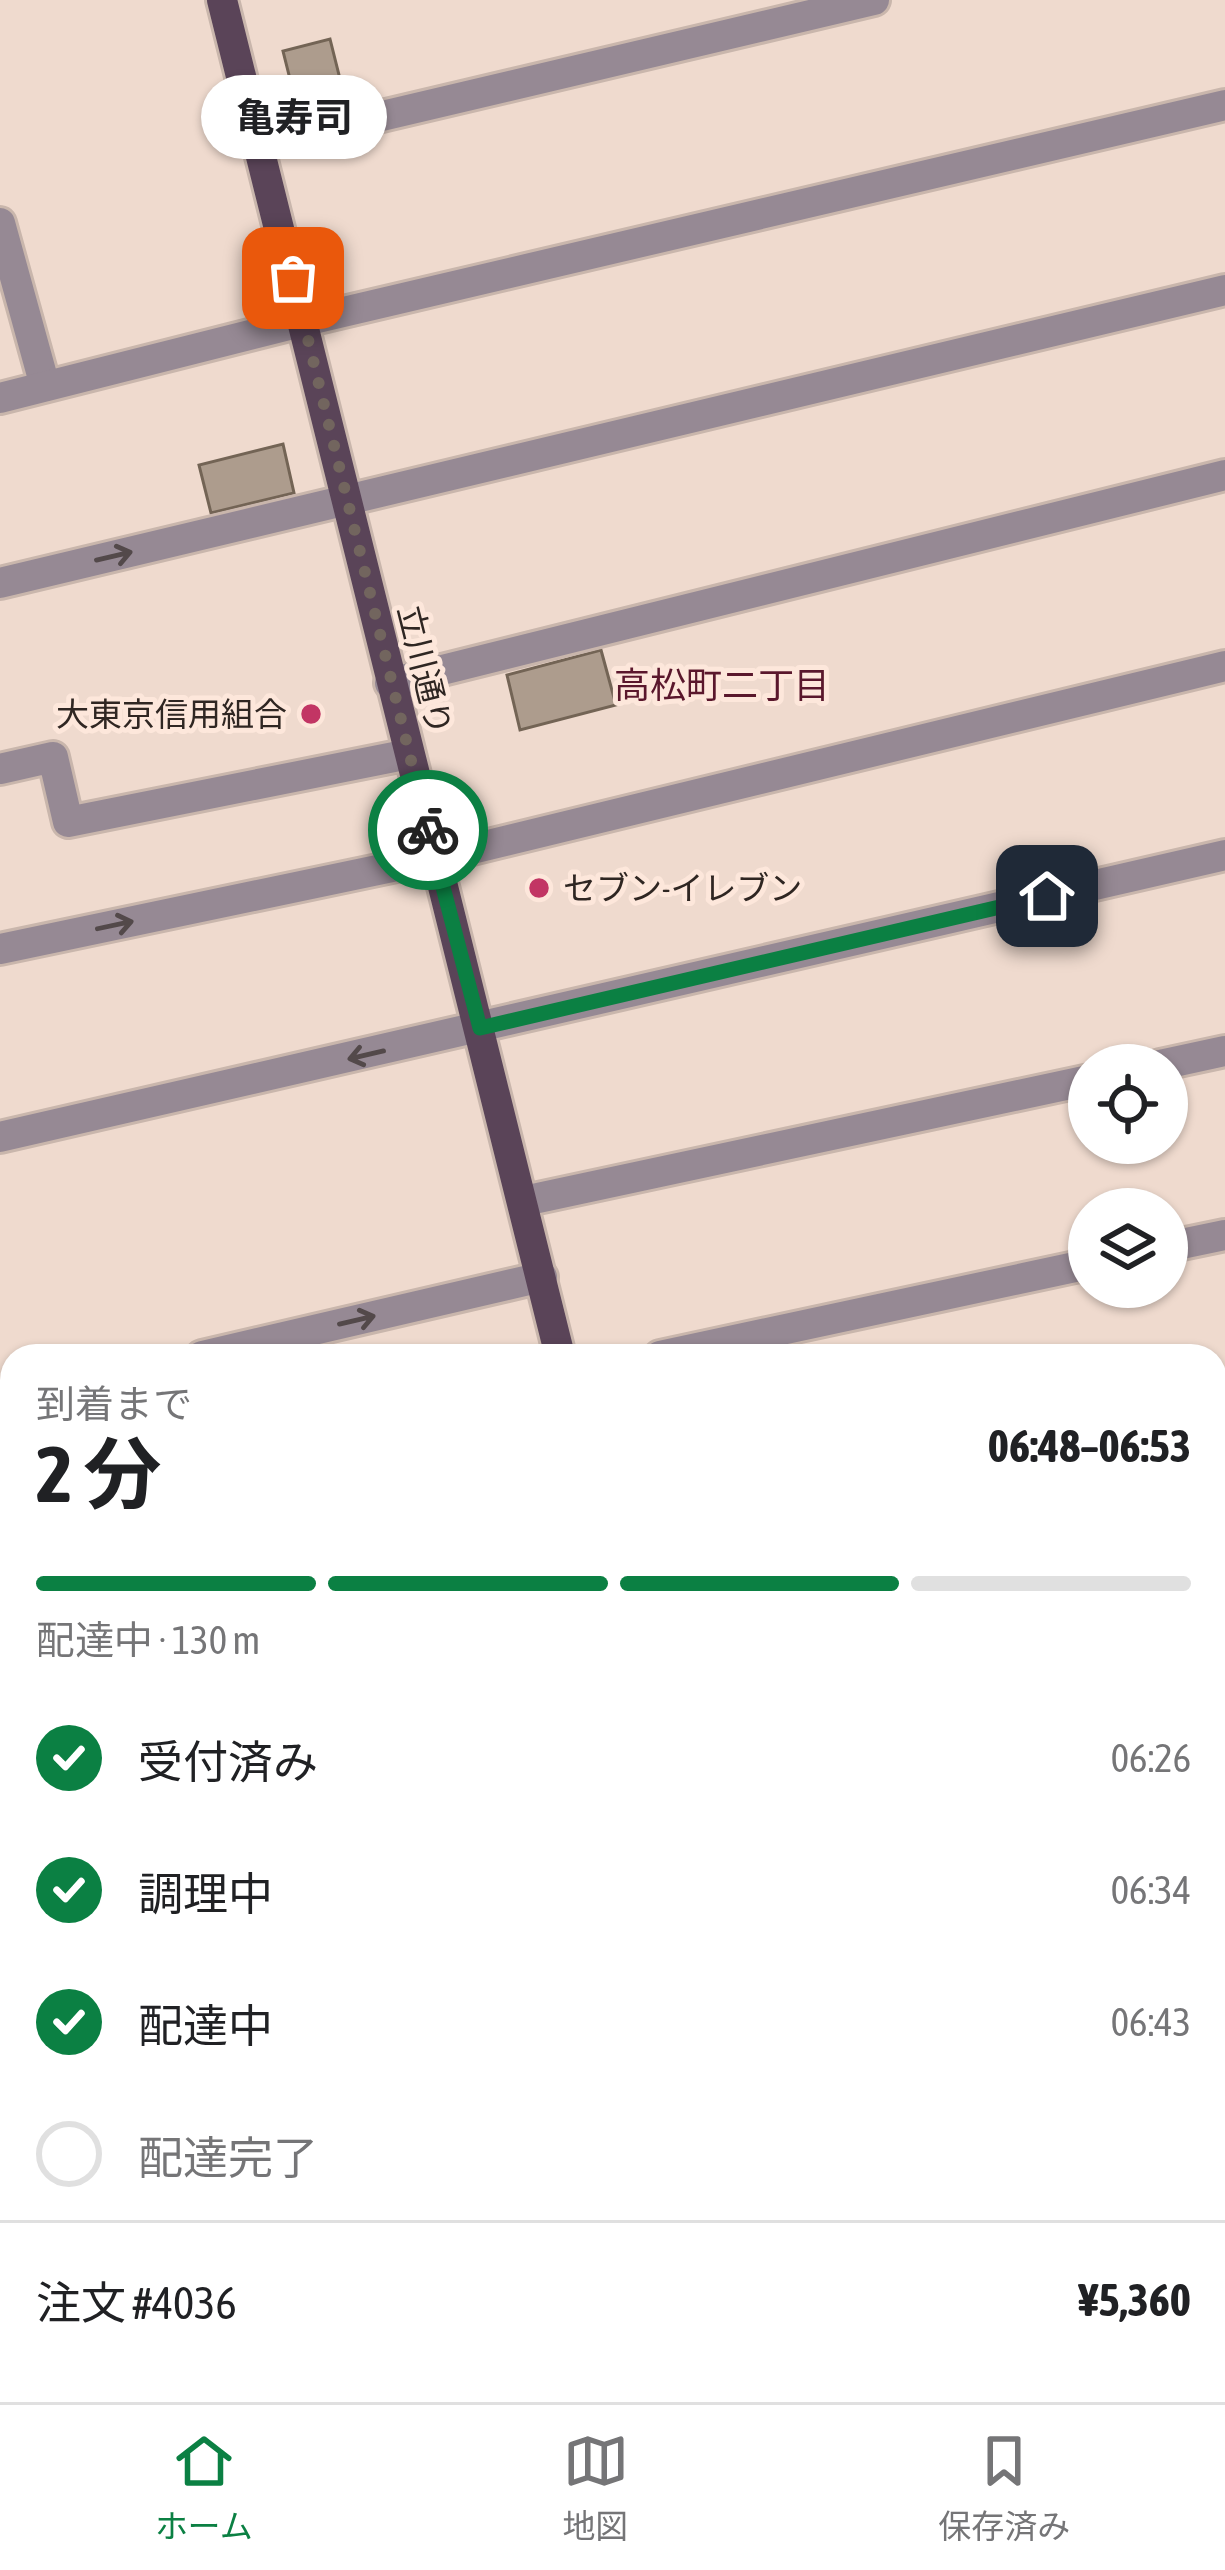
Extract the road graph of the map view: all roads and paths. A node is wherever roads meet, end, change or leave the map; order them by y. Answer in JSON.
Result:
{"nodes":[{"id":1,"x":222,"y":0,"type":"edge"},
{"id":2,"x":874,"y":0,"type":"edge"},
{"id":3,"x":1225,"y":105,"type":"edge"},
{"id":4,"x":259,"y":146,"type":"junction"},
{"id":5,"x":0,"y":223,"type":"edge"},
{"id":6,"x":1225,"y":290,"type":"edge"},
{"id":7,"x":305,"y":321,"type":"junction"},
{"id":8,"x":45,"y":386,"type":"junction"},
{"id":9,"x":0,"y":398,"type":"edge"},
{"id":10,"x":1225,"y":475,"type":"edge"},
{"id":11,"x":347,"y":501,"type":"junction"},
{"id":12,"x":0,"y":583,"type":"edge"},
{"id":13,"x":1225,"y":666,"type":"edge"},
{"id":14,"x":390,"y":683,"type":"junction"},
{"id":15,"x":409,"y":754,"type":"junction"},
{"id":16,"x":0,"y":769,"type":"edge"},
{"id":17,"x":1225,"y":854,"type":"edge"},
{"id":18,"x":435,"y":858,"type":"junction"},
{"id":19,"x":0,"y":950,"type":"edge"},
{"id":20,"x":480,"y":1028,"type":"junction"},
{"id":21,"x":1225,"y":1051,"type":"edge"},
{"id":22,"x":1188,"y":1059,"type":"edge"},
{"id":23,"x":1068,"y":1085,"type":"edge"},
{"id":24,"x":0,"y":1137,"type":"edge"},
{"id":25,"x":524,"y":1202,"type":"junction"},
{"id":26,"x":1225,"y":1235,"type":"edge"},
{"id":27,"x":1188,"y":1243,"type":"edge"},
{"id":28,"x":1068,"y":1269,"type":"edge"},
{"id":29,"x":542,"y":1276,"type":"junction"},
{"id":30,"x":253,"y":1344,"type":"edge"},
{"id":31,"x":557,"y":1344,"type":"edge"},
{"id":32,"x":716,"y":1344,"type":"edge"}],
"edges":[{"from":1,"to":4,"type":"main road","name":"立川通り"},
{"from":2,"to":4,"type":"street"},
{"from":3,"to":7,"type":"street"},
{"from":4,"to":7,"type":"main road","name":"立川通り"},
{"from":5,"to":8,"type":"street"},
{"from":6,"to":11,"type":"street"},
{"from":7,"to":8,"type":"street"},
{"from":7,"to":11,"type":"main road","name":"立川通り"},
{"from":8,"to":9,"type":"street"},
{"from":10,"to":14,"type":"street"},
{"from":12,"to":11,"type":"street","one_way":true},
{"from":11,"to":14,"type":"main road","name":"立川通り"},
{"from":13,"to":18,"type":"street"},
{"from":14,"to":15,"type":"main road","name":"立川通り"},
{"from":15,"to":16,"type":"street"},
{"from":15,"to":18,"type":"main road","name":"立川通り"},
{"from":17,"to":20,"type":"street"},
{"from":19,"to":18,"type":"street","one_way":true},
{"from":18,"to":20,"type":"main road","name":"立川通り"},
{"from":20,"to":24,"type":"street","one_way":true},
{"from":20,"to":25,"type":"main road","name":"立川通り"},
{"from":21,"to":22,"type":"street"},
{"from":23,"to":25,"type":"street"},
{"from":25,"to":29,"type":"main road","name":"立川通り"},
{"from":26,"to":27,"type":"street"},
{"from":28,"to":32,"type":"street"},
{"from":30,"to":29,"type":"street","one_way":true},
{"from":29,"to":31,"type":"main road","name":"立川通り"}]}
